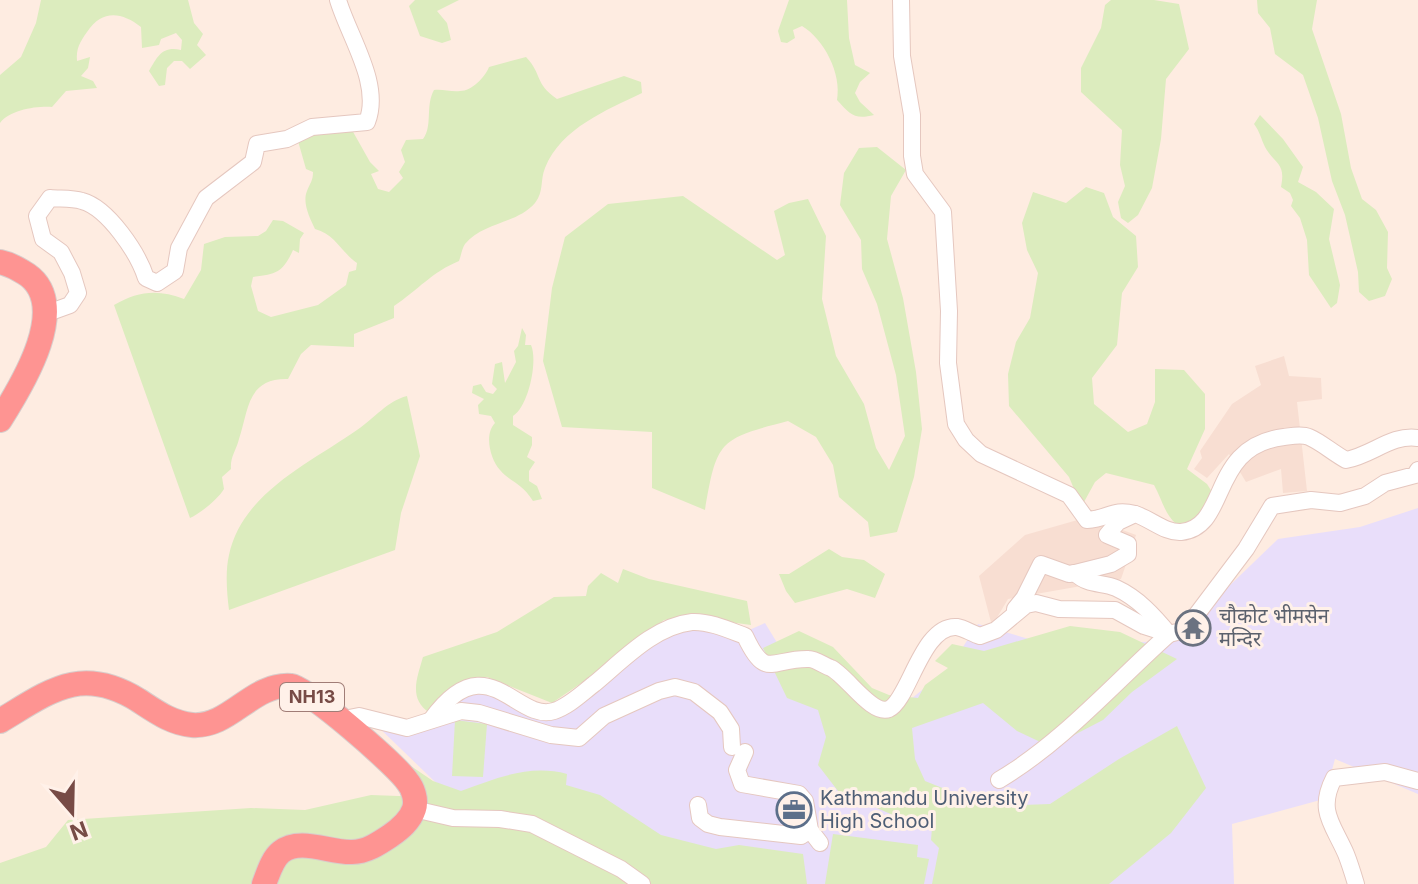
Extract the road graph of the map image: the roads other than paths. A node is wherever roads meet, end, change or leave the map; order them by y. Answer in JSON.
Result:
{"nodes":[{"id":1,"x":338,"y":0,"type":"edge"},
{"id":2,"x":901,"y":0,"type":"edge"},
{"id":3,"x":0,"y":262,"type":"edge"},
{"id":4,"x":45,"y":314,"type":"junction"},
{"id":5,"x":0,"y":420,"type":"edge"},
{"id":6,"x":1418,"y":438,"type":"edge"},
{"id":7,"x":1418,"y":470,"type":"edge"},
{"id":8,"x":1135,"y":514,"type":"junction"},
{"id":9,"x":1075,"y":573,"type":"junction"},
{"id":10,"x":1003,"y":624,"type":"junction"},
{"id":11,"x":1169,"y":634,"type":"junction"},
{"id":12,"x":339,"y":720,"type":"junction"},
{"id":13,"x":431,"y":720,"type":"junction"},
{"id":14,"x":0,"y":721,"type":"edge"},
{"id":15,"x":999,"y":780,"type":"dead end"},
{"id":16,"x":1418,"y":781,"type":"edge"},
{"id":17,"x":698,"y":805,"type":"dead end"},
{"id":18,"x":414,"y":809,"type":"junction"},
{"id":19,"x":264,"y":884,"type":"edge"},
{"id":20,"x":642,"y":884,"type":"edge"},
{"id":21,"x":1356,"y":884,"type":"edge"}],
"edges":[{"from":1,"to":4,"type":"street"},
{"from":2,"to":8,"type":"street"},
{"from":3,"to":4,"type":"highway"},
{"from":4,"to":5,"type":"highway"},
{"from":6,"to":8,"type":"street"},
{"from":7,"to":11,"type":"street"},
{"from":8,"to":9,"type":"street"},
{"from":9,"to":10,"type":"street"},
{"from":9,"to":11,"type":"street"},
{"from":10,"to":11,"type":"street"},
{"from":10,"to":13,"type":"street"},
{"from":11,"to":15,"type":"street"},
{"from":12,"to":13,"type":"street"},
{"from":12,"to":14,"type":"highway","number":"NH13"},
{"from":12,"to":18,"type":"highway","number":"NH13"},
{"from":13,"to":17,"type":"street"},
{"from":16,"to":21,"type":"street"},
{"from":18,"to":19,"type":"highway"},
{"from":18,"to":20,"type":"street"}]}
